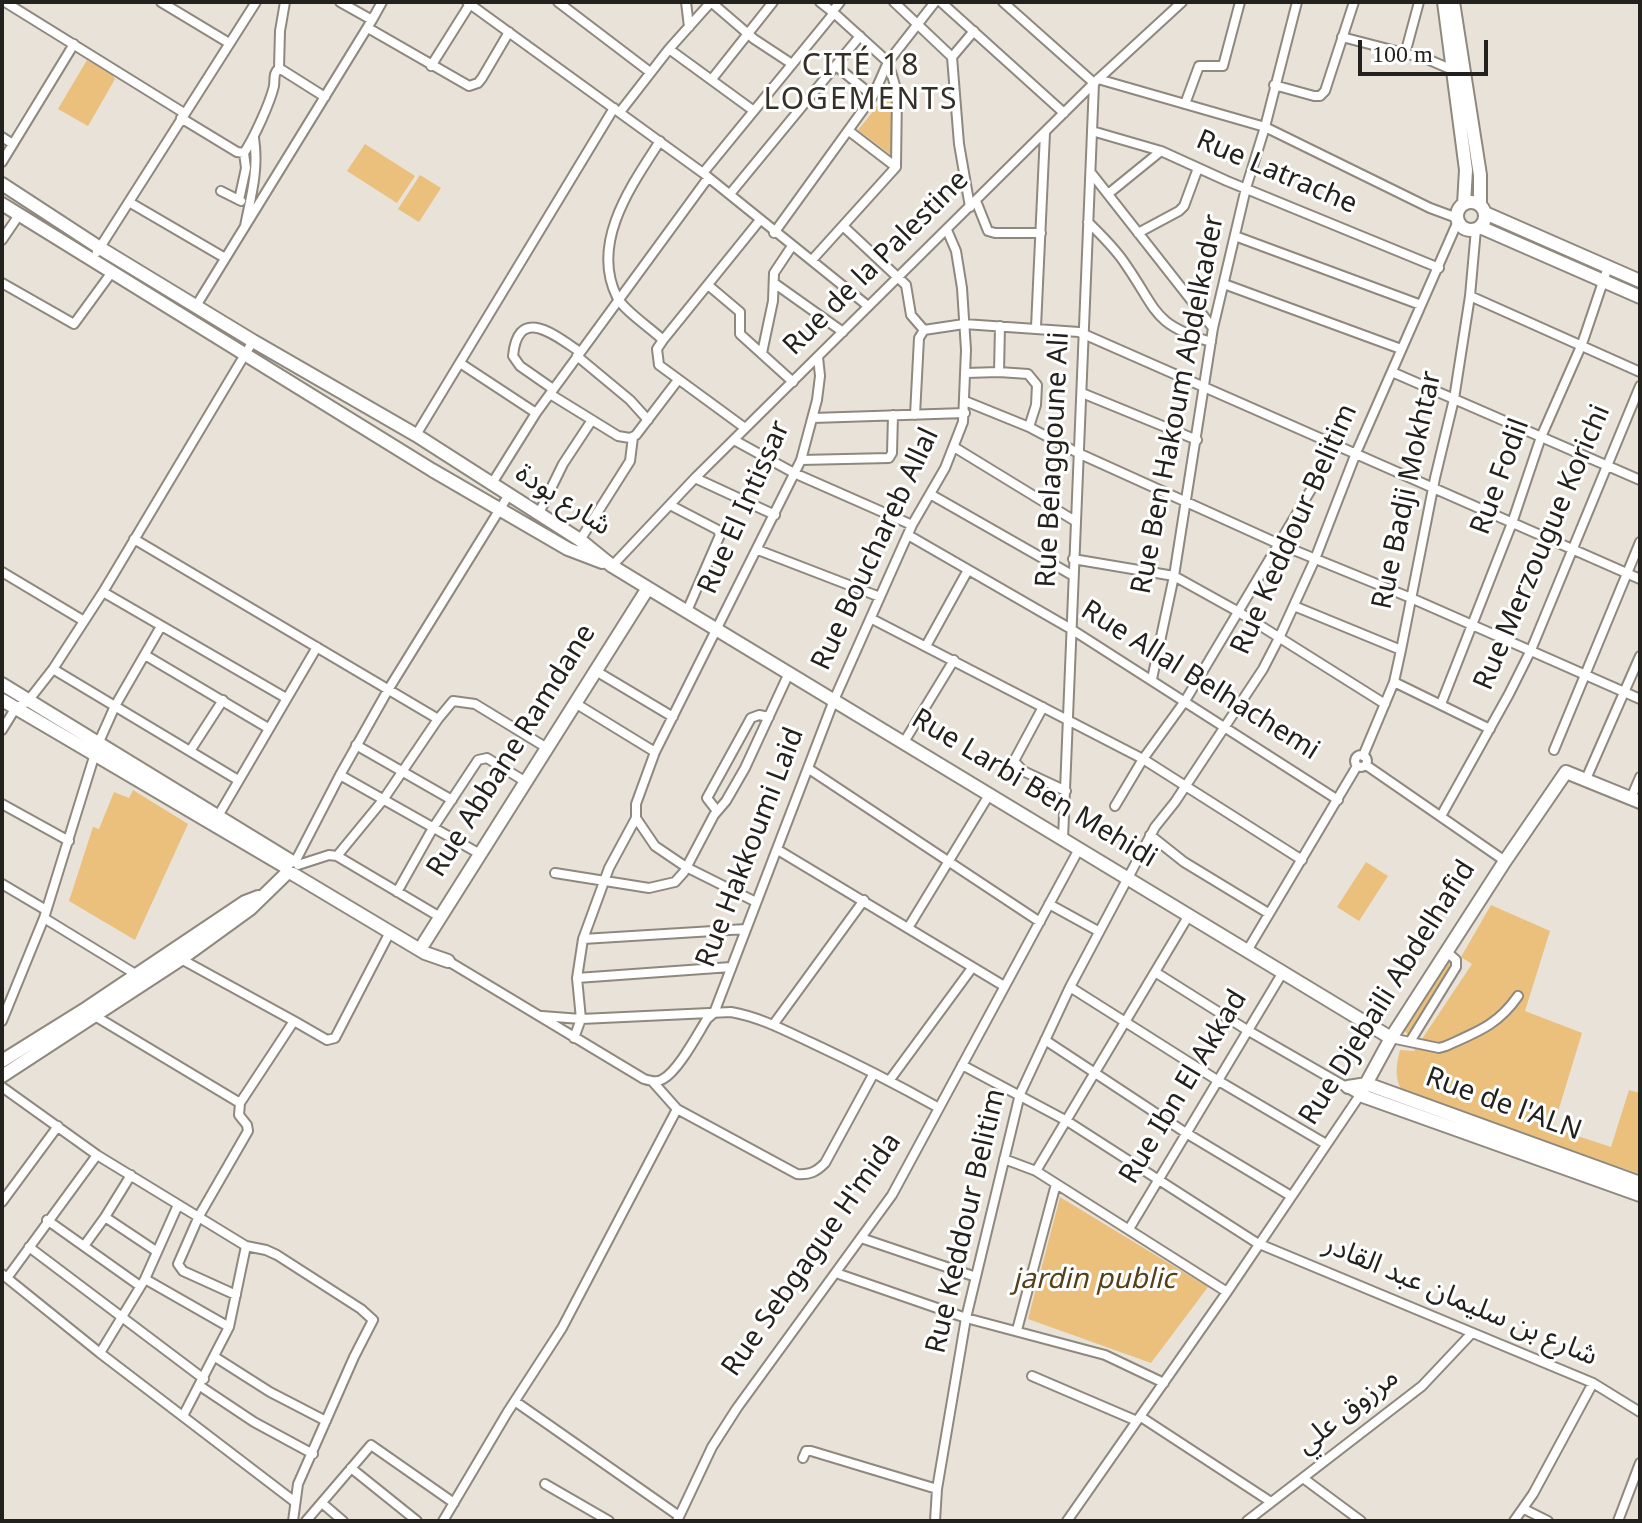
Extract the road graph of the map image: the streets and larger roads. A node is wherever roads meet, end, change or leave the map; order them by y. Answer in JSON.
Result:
{"nodes":[{"id":1,"x":5,"y":2,"type":"edge"},
{"id":2,"x":161,"y":2,"type":"edge"},
{"id":3,"x":256,"y":2,"type":"edge"},
{"id":4,"x":285,"y":2,"type":"edge"},
{"id":5,"x":340,"y":2,"type":"edge"},
{"id":6,"x":382,"y":2,"type":"edge"},
{"id":7,"x":558,"y":2,"type":"edge"},
{"id":8,"x":686,"y":2,"type":"edge"},
{"id":9,"x":711,"y":2,"type":"edge"},
{"id":10,"x":773,"y":2,"type":"edge"},
{"id":11,"x":820,"y":2,"type":"edge"},
{"id":12,"x":840,"y":2,"type":"edge"},
{"id":13,"x":894,"y":2,"type":"edge"},
{"id":14,"x":938,"y":2,"type":"edge"},
{"id":15,"x":1003,"y":2,"type":"edge"},
{"id":16,"x":1182,"y":2,"type":"edge"},
{"id":17,"x":1240,"y":2,"type":"edge"},
{"id":18,"x":1297,"y":2,"type":"edge"},
{"id":19,"x":1354,"y":2,"type":"edge"},
{"id":20,"x":1419,"y":2,"type":"edge"},
{"id":21,"x":1444,"y":2,"type":"edge"},
{"id":22,"x":1453,"y":2,"type":"edge"},
{"id":23,"x":468,"y":3,"type":"edge"},
{"id":24,"x":833,"y":12,"type":"junction"},
{"id":25,"x":919,"y":23,"type":"junction"},
{"id":26,"x":370,"y":24,"type":"junction"},
{"id":27,"x":689,"y":27,"type":"junction"},
{"id":28,"x":974,"y":31,"type":"junction"},
{"id":29,"x":509,"y":32,"type":"junction"},
{"id":30,"x":747,"y":33,"type":"junction"},
{"id":31,"x":860,"y":36,"type":"junction"},
{"id":32,"x":1342,"y":37,"type":"junction"},
{"id":33,"x":229,"y":43,"type":"junction"},
{"id":34,"x":74,"y":44,"type":"junction"},
{"id":35,"x":669,"y":49,"type":"junction"},
{"id":36,"x":1405,"y":54,"type":"junction"},
{"id":37,"x":952,"y":57,"type":"junction"},
{"id":38,"x":888,"y":62,"type":"junction"},
{"id":39,"x":792,"y":64,"type":"junction"},
{"id":40,"x":431,"y":66,"type":"junction"},
{"id":41,"x":836,"y":66,"type":"junction"},
{"id":42,"x":279,"y":68,"type":"junction"},
{"id":43,"x":650,"y":72,"type":"junction"},
{"id":44,"x":1460,"y":74,"type":"junction"},
{"id":45,"x":712,"y":79,"type":"junction"},
{"id":46,"x":1096,"y":81,"type":"junction"},
{"id":47,"x":1274,"y":85,"type":"junction"},
{"id":48,"x":873,"y":96,"type":"junction"},
{"id":49,"x":325,"y":97,"type":"junction"},
{"id":50,"x":1185,"y":104,"type":"junction"},
{"id":51,"x":617,"y":110,"type":"junction"},
{"id":52,"x":754,"y":111,"type":"junction"},
{"id":53,"x":1064,"y":113,"type":"junction"},
{"id":54,"x":183,"y":116,"type":"junction"},
{"id":55,"x":1265,"y":127,"type":"junction"},
{"id":56,"x":849,"y":131,"type":"junction"},
{"id":57,"x":1092,"y":131,"type":"junction"},
{"id":58,"x":1045,"y":132,"type":"junction"},
{"id":59,"x":2,"y":137,"type":"edge"},
{"id":60,"x":254,"y":138,"type":"junction"},
{"id":61,"x":660,"y":141,"type":"junction"},
{"id":62,"x":13,"y":144,"type":"junction"},
{"id":63,"x":1161,"y":151,"type":"junction"},
{"id":64,"x":244,"y":153,"type":"junction"},
{"id":65,"x":2,"y":162,"type":"edge"},
{"id":66,"x":896,"y":167,"type":"junction"},
{"id":67,"x":1198,"y":168,"type":"junction"},
{"id":68,"x":1091,"y":174,"type":"junction"},
{"id":69,"x":705,"y":176,"type":"junction"},
{"id":70,"x":2,"y":184,"type":"edge"},
{"id":71,"x":1246,"y":188,"type":"junction"},
{"id":72,"x":221,"y":191,"type":"dead end"},
{"id":73,"x":730,"y":194,"type":"junction"},
{"id":74,"x":1108,"y":194,"type":"junction"},
{"id":75,"x":239,"y":200,"type":"junction"},
{"id":76,"x":129,"y":202,"type":"junction"},
{"id":77,"x":2,"y":204,"type":"edge"},
{"id":78,"x":973,"y":204,"type":"junction"},
{"id":79,"x":1464,"y":204,"type":"junction"},
{"id":80,"x":249,"y":205,"type":"junction"},
{"id":81,"x":1482,"y":209,"type":"junction"},
{"id":82,"x":19,"y":215,"type":"junction"},
{"id":83,"x":760,"y":220,"type":"junction"},
{"id":84,"x":1458,"y":220,"type":"junction"},
{"id":85,"x":1088,"y":222,"type":"junction"},
{"id":86,"x":843,"y":226,"type":"junction"},
{"id":87,"x":1478,"y":228,"type":"junction"},
{"id":88,"x":947,"y":230,"type":"junction"},
{"id":89,"x":244,"y":231,"type":"junction"},
{"id":90,"x":774,"y":233,"type":"junction"},
{"id":91,"x":1041,"y":233,"type":"junction"},
{"id":92,"x":1138,"y":233,"type":"junction"},
{"id":93,"x":1235,"y":236,"type":"junction"},
{"id":94,"x":2,"y":240,"type":"edge"},
{"id":95,"x":792,"y":246,"type":"junction"},
{"id":96,"x":100,"y":248,"type":"junction"},
{"id":97,"x":225,"y":258,"type":"junction"},
{"id":98,"x":93,"y":260,"type":"junction"},
{"id":99,"x":812,"y":260,"type":"junction"},
{"id":100,"x":1608,"y":267,"type":"junction"},
{"id":101,"x":1439,"y":268,"type":"junction"},
{"id":102,"x":112,"y":272,"type":"junction"},
{"id":103,"x":899,"y":277,"type":"junction"},
{"id":104,"x":1604,"y":281,"type":"junction"},
{"id":105,"x":1640,"y":281,"type":"edge"},
{"id":106,"x":2,"y":283,"type":"edge"},
{"id":107,"x":774,"y":283,"type":"junction"},
{"id":108,"x":1224,"y":284,"type":"junction"},
{"id":109,"x":708,"y":285,"type":"junction"},
{"id":110,"x":1470,"y":296,"type":"junction"},
{"id":111,"x":1640,"y":297,"type":"edge"},
{"id":112,"x":618,"y":300,"type":"junction"},
{"id":113,"x":1421,"y":305,"type":"junction"},
{"id":114,"x":196,"y":306,"type":"junction"},
{"id":115,"x":868,"y":306,"type":"junction"},
{"id":116,"x":964,"y":324,"type":"junction"},
{"id":117,"x":1000,"y":326,"type":"junction"},
{"id":118,"x":1036,"y":327,"type":"junction"},
{"id":119,"x":1213,"y":328,"type":"junction"},
{"id":120,"x":924,"y":330,"type":"junction"},
{"id":121,"x":843,"y":332,"type":"junction"},
{"id":122,"x":1085,"y":335,"type":"junction"},
{"id":123,"x":663,"y":340,"type":"junction"},
{"id":124,"x":253,"y":341,"type":"junction"},
{"id":125,"x":1211,"y":342,"type":"junction"},
{"id":126,"x":1582,"y":344,"type":"junction"},
{"id":127,"x":1401,"y":349,"type":"junction"},
{"id":128,"x":762,"y":353,"type":"junction"},
{"id":129,"x":245,"y":354,"type":"junction"},
{"id":130,"x":578,"y":354,"type":"junction"},
{"id":131,"x":818,"y":357,"type":"junction"},
{"id":132,"x":460,"y":363,"type":"junction"},
{"id":133,"x":999,"y":372,"type":"junction"},
{"id":134,"x":1392,"y":372,"type":"junction"},
{"id":135,"x":1640,"y":372,"type":"edge"},
{"id":136,"x":966,"y":373,"type":"junction"},
{"id":137,"x":678,"y":380,"type":"junction"},
{"id":138,"x":793,"y":382,"type":"junction"},
{"id":139,"x":1640,"y":386,"type":"edge"},
{"id":140,"x":1204,"y":389,"type":"junction"},
{"id":141,"x":551,"y":392,"type":"junction"},
{"id":142,"x":1082,"y":393,"type":"junction"},
{"id":143,"x":1454,"y":399,"type":"junction"},
{"id":144,"x":965,"y":401,"type":"junction"},
{"id":145,"x":536,"y":413,"type":"junction"},
{"id":146,"x":965,"y":413,"type":"junction"},
{"id":147,"x":893,"y":415,"type":"junction"},
{"id":148,"x":915,"y":415,"type":"junction"},
{"id":149,"x":813,"y":418,"type":"junction"},
{"id":150,"x":592,"y":420,"type":"junction"},
{"id":151,"x":648,"y":420,"type":"junction"},
{"id":152,"x":1029,"y":427,"type":"junction"},
{"id":153,"x":745,"y":428,"type":"junction"},
{"id":154,"x":416,"y":435,"type":"junction"},
{"id":155,"x":633,"y":437,"type":"junction"},
{"id":156,"x":1541,"y":437,"type":"junction"},
{"id":157,"x":734,"y":440,"type":"junction"},
{"id":158,"x":1197,"y":440,"type":"junction"},
{"id":159,"x":1337,"y":446,"type":"junction"},
{"id":160,"x":954,"y":447,"type":"junction"},
{"id":161,"x":1078,"y":453,"type":"junction"},
{"id":162,"x":1356,"y":453,"type":"junction"},
{"id":163,"x":801,"y":460,"type":"junction"},
{"id":164,"x":1606,"y":465,"type":"junction"},
{"id":165,"x":794,"y":473,"type":"junction"},
{"id":166,"x":695,"y":478,"type":"junction"},
{"id":167,"x":1640,"y":480,"type":"edge"},
{"id":168,"x":491,"y":485,"type":"junction"},
{"id":169,"x":1434,"y":488,"type":"junction"},
{"id":170,"x":930,"y":494,"type":"junction"},
{"id":171,"x":508,"y":496,"type":"junction"},
{"id":172,"x":1184,"y":501,"type":"junction"},
{"id":173,"x":670,"y":505,"type":"junction"},
{"id":174,"x":500,"y":510,"type":"junction"},
{"id":175,"x":537,"y":515,"type":"junction"},
{"id":176,"x":775,"y":515,"type":"junction"},
{"id":177,"x":1075,"y":521,"type":"junction"},
{"id":178,"x":1512,"y":523,"type":"junction"},
{"id":179,"x":912,"y":525,"type":"junction"},
{"id":180,"x":908,"y":535,"type":"junction"},
{"id":181,"x":134,"y":539,"type":"junction"},
{"id":182,"x":580,"y":540,"type":"junction"},
{"id":183,"x":1640,"y":542,"type":"edge"},
{"id":184,"x":1279,"y":544,"type":"junction"},
{"id":185,"x":1572,"y":549,"type":"junction"},
{"id":186,"x":758,"y":550,"type":"junction"},
{"id":187,"x":1073,"y":559,"type":"junction"},
{"id":188,"x":1315,"y":559,"type":"junction"},
{"id":189,"x":612,"y":566,"type":"junction"},
{"id":190,"x":968,"y":570,"type":"junction"},
{"id":191,"x":2,"y":572,"type":"edge"},
{"id":192,"x":1627,"y":573,"type":"junction"},
{"id":193,"x":1072,"y":575,"type":"junction"},
{"id":194,"x":1174,"y":576,"type":"junction"},
{"id":195,"x":1640,"y":579,"type":"edge"},
{"id":196,"x":648,"y":588,"type":"junction"},
{"id":197,"x":103,"y":592,"type":"junction"},
{"id":198,"x":880,"y":597,"type":"junction"},
{"id":199,"x":1411,"y":598,"type":"junction"},
{"id":200,"x":1294,"y":606,"type":"junction"},
{"id":201,"x":687,"y":611,"type":"junction"},
{"id":202,"x":1237,"y":611,"type":"junction"},
{"id":203,"x":872,"y":619,"type":"junction"},
{"id":204,"x":84,"y":621,"type":"junction"},
{"id":205,"x":1471,"y":625,"type":"junction"},
{"id":206,"x":160,"y":628,"type":"junction"},
{"id":207,"x":717,"y":629,"type":"junction"},
{"id":208,"x":1071,"y":629,"type":"junction"},
{"id":209,"x":1279,"y":638,"type":"junction"},
{"id":210,"x":926,"y":646,"type":"junction"},
{"id":211,"x":317,"y":647,"type":"junction"},
{"id":212,"x":1401,"y":650,"type":"junction"},
{"id":213,"x":1531,"y":650,"type":"junction"},
{"id":214,"x":145,"y":655,"type":"junction"},
{"id":215,"x":1640,"y":656,"type":"edge"},
{"id":216,"x":954,"y":660,"type":"junction"},
{"id":217,"x":53,"y":669,"type":"junction"},
{"id":218,"x":596,"y":671,"type":"junction"},
{"id":219,"x":789,"y":673,"type":"junction"},
{"id":220,"x":1585,"y":676,"type":"junction"},
{"id":221,"x":1152,"y":679,"type":"junction"},
{"id":222,"x":1394,"y":682,"type":"junction"},
{"id":223,"x":2,"y":684,"type":"edge"},
{"id":224,"x":388,"y":690,"type":"junction"},
{"id":225,"x":1625,"y":692,"type":"junction"},
{"id":226,"x":286,"y":698,"type":"junction"},
{"id":227,"x":1640,"y":699,"type":"edge"},
{"id":228,"x":2,"y":700,"type":"edge"},
{"id":229,"x":223,"y":700,"type":"junction"},
{"id":230,"x":834,"y":700,"type":"junction"},
{"id":231,"x":28,"y":701,"type":"junction"},
{"id":232,"x":1185,"y":701,"type":"junction"},
{"id":233,"x":575,"y":703,"type":"junction"},
{"id":234,"x":1385,"y":704,"type":"junction"},
{"id":235,"x":1441,"y":704,"type":"junction"},
{"id":236,"x":115,"y":706,"type":"junction"},
{"id":237,"x":1043,"y":707,"type":"junction"},
{"id":238,"x":15,"y":709,"type":"junction"},
{"id":239,"x":673,"y":717,"type":"junction"},
{"id":240,"x":769,"y":717,"type":"junction"},
{"id":241,"x":1068,"y":718,"type":"junction"},
{"id":242,"x":438,"y":719,"type":"junction"},
{"id":243,"x":1225,"y":726,"type":"junction"},
{"id":244,"x":268,"y":728,"type":"junction"},
{"id":245,"x":1490,"y":729,"type":"junction"},
{"id":246,"x":2,"y":730,"type":"edge"},
{"id":247,"x":740,"y":736,"type":"junction"},
{"id":248,"x":904,"y":742,"type":"junction"},
{"id":249,"x":756,"y":744,"type":"junction"},
{"id":250,"x":356,"y":745,"type":"junction"},
{"id":251,"x":547,"y":748,"type":"junction"},
{"id":252,"x":96,"y":749,"type":"junction"},
{"id":253,"x":1554,"y":750,"type":"dead end"},
{"id":254,"x":190,"y":751,"type":"junction"},
{"id":255,"x":655,"y":752,"type":"junction"},
{"id":256,"x":1143,"y":759,"type":"junction"},
{"id":257,"x":1362,"y":762,"type":"junction"},
{"id":258,"x":809,"y":769,"type":"junction"},
{"id":259,"x":403,"y":773,"type":"junction"},
{"id":260,"x":340,"y":775,"type":"junction"},
{"id":261,"x":1640,"y":777,"type":"edge"},
{"id":262,"x":1586,"y":779,"type":"junction"},
{"id":263,"x":238,"y":780,"type":"junction"},
{"id":264,"x":526,"y":782,"type":"junction"},
{"id":265,"x":1185,"y":786,"type":"junction"},
{"id":266,"x":1066,"y":791,"type":"junction"},
{"id":267,"x":989,"y":795,"type":"junction"},
{"id":268,"x":383,"y":800,"type":"junction"},
{"id":269,"x":452,"y":800,"type":"junction"},
{"id":270,"x":1338,"y":800,"type":"junction"},
{"id":271,"x":1635,"y":800,"type":"edge"},
{"id":272,"x":2,"y":804,"type":"edge"},
{"id":273,"x":1115,"y":806,"type":"dead end"},
{"id":274,"x":717,"y":811,"type":"junction"},
{"id":275,"x":218,"y":816,"type":"junction"},
{"id":276,"x":1441,"y":816,"type":"junction"},
{"id":277,"x":636,"y":818,"type":"junction"},
{"id":278,"x":433,"y":828,"type":"junction"},
{"id":279,"x":1150,"y":835,"type":"junction"},
{"id":280,"x":1063,"y":839,"type":"junction"},
{"id":281,"x":69,"y":841,"type":"junction"},
{"id":282,"x":1079,"y":849,"type":"junction"},
{"id":283,"x":778,"y":850,"type":"junction"},
{"id":284,"x":480,"y":854,"type":"junction"},
{"id":285,"x":337,"y":856,"type":"junction"},
{"id":286,"x":1302,"y":860,"type":"junction"},
{"id":287,"x":949,"y":861,"type":"junction"},
{"id":288,"x":1505,"y":861,"type":"junction"},
{"id":289,"x":293,"y":867,"type":"junction"},
{"id":290,"x":686,"y":867,"type":"junction"},
{"id":291,"x":555,"y":873,"type":"dead end"},
{"id":292,"x":1127,"y":878,"type":"junction"},
{"id":293,"x":604,"y":882,"type":"junction"},
{"id":294,"x":2,"y":884,"type":"edge"},
{"id":295,"x":397,"y":892,"type":"junction"},
{"id":296,"x":260,"y":896,"type":"junction"},
{"id":297,"x":864,"y":900,"type":"junction"},
{"id":298,"x":756,"y":902,"type":"junction"},
{"id":299,"x":1049,"y":904,"type":"junction"},
{"id":300,"x":358,"y":908,"type":"junction"},
{"id":301,"x":1268,"y":913,"type":"junction"},
{"id":302,"x":45,"y":914,"type":"junction"},
{"id":303,"x":1189,"y":915,"type":"junction"},
{"id":304,"x":440,"y":917,"type":"junction"},
{"id":305,"x":1040,"y":922,"type":"junction"},
{"id":306,"x":908,"y":928,"type":"junction"},
{"id":307,"x":746,"y":929,"type":"junction"},
{"id":308,"x":1098,"y":931,"type":"junction"},
{"id":309,"x":390,"y":932,"type":"junction"},
{"id":310,"x":583,"y":939,"type":"junction"},
{"id":311,"x":424,"y":943,"type":"junction"},
{"id":312,"x":1247,"y":951,"type":"junction"},
{"id":313,"x":1447,"y":952,"type":"junction"},
{"id":314,"x":181,"y":959,"type":"junction"},
{"id":315,"x":448,"y":961,"type":"junction"},
{"id":316,"x":731,"y":967,"type":"junction"},
{"id":317,"x":972,"y":968,"type":"junction"},
{"id":318,"x":1155,"y":972,"type":"junction"},
{"id":319,"x":1283,"y":972,"type":"junction"},
{"id":320,"x":137,"y":975,"type":"junction"},
{"id":321,"x":577,"y":978,"type":"junction"},
{"id":322,"x":1004,"y":986,"type":"junction"},
{"id":323,"x":1070,"y":987,"type":"junction"},
{"id":324,"x":2,"y":989,"type":"edge"},
{"id":325,"x":11,"y":995,"type":"junction"},
{"id":326,"x":1518,"y":996,"type":"dead end"},
{"id":327,"x":714,"y":1013,"type":"junction"},
{"id":328,"x":537,"y":1015,"type":"junction"},
{"id":329,"x":95,"y":1016,"type":"junction"},
{"id":330,"x":581,"y":1019,"type":"junction"},
{"id":331,"x":2,"y":1021,"type":"edge"},
{"id":332,"x":294,"y":1021,"type":"junction"},
{"id":333,"x":1125,"y":1022,"type":"junction"},
{"id":334,"x":773,"y":1025,"type":"junction"},
{"id":335,"x":1247,"y":1030,"type":"junction"},
{"id":336,"x":574,"y":1038,"type":"junction"},
{"id":337,"x":1391,"y":1038,"type":"junction"},
{"id":338,"x":1045,"y":1040,"type":"junction"},
{"id":339,"x":1411,"y":1040,"type":"junction"},
{"id":340,"x":2,"y":1061,"type":"edge"},
{"id":341,"x":962,"y":1065,"type":"junction"},
{"id":342,"x":1094,"y":1072,"type":"junction"},
{"id":343,"x":874,"y":1073,"type":"junction"},
{"id":344,"x":2,"y":1076,"type":"edge"},
{"id":345,"x":1217,"y":1080,"type":"junction"},
{"id":346,"x":889,"y":1081,"type":"junction"},
{"id":347,"x":653,"y":1082,"type":"junction"},
{"id":348,"x":2,"y":1087,"type":"edge"},
{"id":349,"x":1348,"y":1087,"type":"joint"},
{"id":350,"x":1363,"y":1090,"type":"junction"},
{"id":351,"x":1020,"y":1094,"type":"junction"},
{"id":352,"x":240,"y":1103,"type":"junction"},
{"id":353,"x":939,"y":1108,"type":"junction"},
{"id":354,"x":677,"y":1109,"type":"junction"},
{"id":355,"x":1067,"y":1121,"type":"junction"},
{"id":356,"x":58,"y":1126,"type":"junction"},
{"id":357,"x":1186,"y":1133,"type":"junction"},
{"id":358,"x":1326,"y":1144,"type":"junction"},
{"id":359,"x":97,"y":1155,"type":"junction"},
{"id":360,"x":1548,"y":1157,"type":"junction"},
{"id":361,"x":1004,"y":1159,"type":"junction"},
{"id":362,"x":1036,"y":1171,"type":"junction"},
{"id":363,"x":131,"y":1175,"type":"junction"},
{"id":364,"x":1160,"y":1179,"type":"junction"},
{"id":365,"x":1640,"y":1183,"type":"edge"},
{"id":366,"x":1056,"y":1184,"type":"junction"},
{"id":367,"x":1640,"y":1195,"type":"edge"},
{"id":368,"x":1291,"y":1196,"type":"junction"},
{"id":369,"x":2,"y":1202,"type":"edge"},
{"id":370,"x":178,"y":1205,"type":"junction"},
{"id":371,"x":199,"y":1216,"type":"junction"},
{"id":372,"x":105,"y":1217,"type":"junction"},
{"id":373,"x":47,"y":1220,"type":"junction"},
{"id":374,"x":1129,"y":1229,"type":"junction"},
{"id":375,"x":861,"y":1238,"type":"junction"},
{"id":376,"x":1257,"y":1243,"type":"junction"},
{"id":377,"x":84,"y":1246,"type":"junction"},
{"id":378,"x":246,"y":1246,"type":"junction"},
{"id":379,"x":29,"y":1247,"type":"junction"},
{"id":380,"x":156,"y":1251,"type":"junction"},
{"id":381,"x":836,"y":1273,"type":"junction"},
{"id":382,"x":4,"y":1276,"type":"edge"},
{"id":383,"x":976,"y":1277,"type":"junction"},
{"id":384,"x":142,"y":1282,"type":"junction"},
{"id":385,"x":1227,"y":1292,"type":"junction"},
{"id":386,"x":236,"y":1295,"type":"junction"},
{"id":387,"x":121,"y":1318,"type":"junction"},
{"id":388,"x":966,"y":1318,"type":"junction"},
{"id":389,"x":229,"y":1327,"type":"junction"},
{"id":390,"x":1017,"y":1330,"type":"junction"},
{"id":391,"x":1472,"y":1333,"type":"junction"},
{"id":392,"x":100,"y":1353,"type":"junction"},
{"id":393,"x":215,"y":1357,"type":"junction"},
{"id":394,"x":1032,"y":1376,"type":"dead end"},
{"id":395,"x":202,"y":1382,"type":"junction"},
{"id":396,"x":1164,"y":1383,"type":"junction"},
{"id":397,"x":1593,"y":1383,"type":"junction"},
{"id":398,"x":516,"y":1402,"type":"junction"},
{"id":399,"x":1640,"y":1412,"type":"edge"},
{"id":400,"x":183,"y":1416,"type":"junction"},
{"id":401,"x":1139,"y":1419,"type":"junction"},
{"id":402,"x":326,"y":1421,"type":"junction"},
{"id":403,"x":313,"y":1454,"type":"junction"},
{"id":404,"x":803,"y":1458,"type":"dead end"},
{"id":405,"x":1640,"y":1463,"type":"edge"},
{"id":406,"x":351,"y":1468,"type":"junction"},
{"id":407,"x":1303,"y":1478,"type":"junction"},
{"id":408,"x":545,"y":1484,"type":"dead end"},
{"id":409,"x":937,"y":1489,"type":"junction"},
{"id":410,"x":295,"y":1502,"type":"junction"},
{"id":411,"x":1271,"y":1502,"type":"junction"},
{"id":412,"x":322,"y":1503,"type":"junction"},
{"id":413,"x":454,"y":1503,"type":"junction"},
{"id":414,"x":1524,"y":1509,"type":"junction"},
{"id":415,"x":678,"y":1519,"type":"edge"},
{"id":416,"x":293,"y":1521,"type":"edge"},
{"id":417,"x":306,"y":1521,"type":"edge"},
{"id":418,"x":343,"y":1521,"type":"edge"},
{"id":419,"x":417,"y":1521,"type":"edge"},
{"id":420,"x":443,"y":1521,"type":"edge"},
{"id":421,"x":609,"y":1521,"type":"edge"},
{"id":422,"x":935,"y":1521,"type":"edge"},
{"id":423,"x":1067,"y":1521,"type":"edge"},
{"id":424,"x":1247,"y":1521,"type":"edge"},
{"id":425,"x":1361,"y":1521,"type":"edge"},
{"id":426,"x":1514,"y":1521,"type":"edge"},
{"id":427,"x":1548,"y":1521,"type":"edge"},
{"id":428,"x":1618,"y":1521,"type":"edge"}],
"edges":[{"from":1,"to":34,"type":"street"},
{"from":2,"to":33,"type":"street"},
{"from":3,"to":33,"type":"street"},
{"from":4,"to":42,"type":"street"},
{"from":5,"to":26,"type":"street"},
{"from":6,"to":26,"type":"street"},
{"from":7,"to":43,"type":"street"},
{"from":8,"to":27,"type":"street"},
{"from":9,"to":27,"type":"street"},
{"from":9,"to":30,"type":"street"},
{"from":10,"to":30,"type":"street"},
{"from":11,"to":24,"type":"street"},
{"from":12,"to":24,"type":"street"},
{"from":13,"to":25,"type":"street"},
{"from":14,"to":25,"type":"street"},
{"from":14,"to":28,"type":"street"},
{"from":15,"to":46,"type":"street"},
{"from":16,"to":46,"type":"street","name":"Rue de la Palestine"},
{"from":17,"to":50,"type":"street"},
{"from":18,"to":47,"type":"street","name":"Rue Ben Hakoum Abdelkader"},
{"from":19,"to":32,"type":"street"},
{"from":20,"to":36,"type":"street"},
{"from":21,"to":44,"type":"street"},
{"from":22,"to":44,"type":"street"},
{"from":23,"to":29,"type":"street"},
{"from":23,"to":40,"type":"street"},
{"from":24,"to":31,"type":"street"},
{"from":24,"to":39,"type":"street"},
{"from":25,"to":37,"type":"street"},
{"from":25,"to":38,"type":"street"},
{"from":26,"to":40,"type":"street"},
{"from":26,"to":49,"type":"street"},
{"from":27,"to":35,"type":"street"},
{"from":28,"to":37,"type":"street"},
{"from":28,"to":53,"type":"street"},
{"from":29,"to":40,"type":"street"},
{"from":29,"to":51,"type":"street"},
{"from":30,"to":39,"type":"street"},
{"from":30,"to":45,"type":"street"},
{"from":31,"to":38,"type":"street"},
{"from":31,"to":41,"type":"street"},
{"from":32,"to":36,"type":"street"},
{"from":32,"to":47,"type":"street"},
{"from":33,"to":54,"type":"street"},
{"from":34,"to":54,"type":"street"},
{"from":34,"to":62,"type":"street"},
{"from":35,"to":43,"type":"street"},
{"from":35,"to":45,"type":"street"},
{"from":36,"to":44,"type":"street"},
{"from":37,"to":78,"type":"street"},
{"from":38,"to":48,"type":"street"},
{"from":38,"to":66,"type":"street"},
{"from":39,"to":52,"type":"street"},
{"from":41,"to":48,"type":"street"},
{"from":41,"to":73,"type":"street"},
{"from":42,"to":49,"type":"street"},
{"from":42,"to":60,"type":"street"},
{"from":43,"to":51,"type":"street"},
{"from":44,"to":79,"type":"street"},
{"from":44,"to":81,"type":"street"},
{"from":45,"to":52,"type":"street"},
{"from":46,"to":50,"type":"street"},
{"from":46,"to":53,"type":"street","name":"Rue de la Palestine"},
{"from":46,"to":57,"type":"street","name":"Rue Belaggoune Ali"},
{"from":47,"to":55,"type":"street","name":"Rue Ben Hakoum Abdelkader"},
{"from":48,"to":56,"type":"street"},
{"from":49,"to":89,"type":"street"},
{"from":50,"to":55,"type":"street"},
{"from":51,"to":61,"type":"street"},
{"from":51,"to":132,"type":"street"},
{"from":52,"to":69,"type":"street"},
{"from":53,"to":58,"type":"street","name":"Rue de la Palestine"},
{"from":54,"to":64,"type":"street"},
{"from":54,"to":76,"type":"street"},
{"from":55,"to":71,"type":"street","name":"Rue Ben Hakoum Abdelkader"},
{"from":55,"to":84,"type":"street"},
{"from":56,"to":66,"type":"street"},
{"from":56,"to":90,"type":"street"},
{"from":57,"to":63,"type":"street","name":"Rue Latrache"},
{"from":57,"to":68,"type":"street","name":"Rue Belaggoune Ali"},
{"from":58,"to":78,"type":"street","name":"Rue de la Palestine"},
{"from":58,"to":91,"type":"street"},
{"from":59,"to":62,"type":"street"},
{"from":60,"to":64,"type":"street"},
{"from":60,"to":80,"type":"street"},
{"from":61,"to":69,"type":"street"},
{"from":61,"to":112,"type":"street"},
{"from":62,"to":65,"type":"street"},
{"from":63,"to":67,"type":"street","name":"Rue Latrache"},
{"from":63,"to":74,"type":"street"},
{"from":64,"to":75,"type":"street"},
{"from":66,"to":86,"type":"street"},
{"from":67,"to":71,"type":"street","name":"Rue Latrache"},
{"from":67,"to":92,"type":"street"},
{"from":68,"to":74,"type":"street"},
{"from":68,"to":85,"type":"street","name":"Rue Belaggoune Ali"},
{"from":69,"to":73,"type":"street"},
{"from":69,"to":112,"type":"street"},
{"from":70,"to":96,"type":"street","name":"شارع بودة"},
{"from":71,"to":93,"type":"street","name":"Rue Ben Hakoum Abdelkader"},
{"from":71,"to":101,"type":"street","name":"Rue Latrache"},
{"from":72,"to":75,"type":"street"},
{"from":73,"to":83,"type":"street"},
{"from":74,"to":92,"type":"street"},
{"from":75,"to":80,"type":"street"},
{"from":76,"to":96,"type":"street"},
{"from":76,"to":97,"type":"street"},
{"from":77,"to":82,"type":"street","name":"شارع بودة"},
{"from":78,"to":88,"type":"street","name":"Rue de la Palestine"},
{"from":78,"to":91,"type":"street"},
{"from":79,"to":81,"type":"street"},
{"from":79,"to":84,"type":"street"},
{"from":80,"to":89,"type":"street"},
{"from":81,"to":87,"type":"street"},
{"from":81,"to":100,"type":"street"},
{"from":82,"to":94,"type":"street"},
{"from":82,"to":98,"type":"street","name":"شارع بودة"},
{"from":83,"to":90,"type":"street"},
{"from":83,"to":109,"type":"street"},
{"from":84,"to":87,"type":"street"},
{"from":84,"to":101,"type":"street","name":"Rue Keddour Belitim"},
{"from":85,"to":122,"type":"street","name":"Rue Belaggoune Ali"},
{"from":85,"to":125,"type":"street"},
{"from":86,"to":99,"type":"street"},
{"from":86,"to":103,"type":"street"},
{"from":87,"to":104,"type":"street"},
{"from":87,"to":110,"type":"street","name":"Rue Badji Mokhtar"},
{"from":88,"to":103,"type":"street","name":"Rue de la Palestine"},
{"from":88,"to":116,"type":"street","name":"Rue Bouchareb Allal"},
{"from":89,"to":97,"type":"street"},
{"from":90,"to":95,"type":"street"},
{"from":91,"to":118,"type":"street"},
{"from":92,"to":119,"type":"street"},
{"from":93,"to":108,"type":"street","name":"Rue Ben Hakoum Abdelkader"},
{"from":93,"to":113,"type":"street"},
{"from":95,"to":99,"type":"street"},
{"from":95,"to":107,"type":"street"},
{"from":96,"to":98,"type":"street"},
{"from":96,"to":114,"type":"street","name":"شارع بودة"},
{"from":97,"to":114,"type":"street"},
{"from":98,"to":102,"type":"street","name":"شارع بودة"},
{"from":99,"to":115,"type":"street"},
{"from":100,"to":104,"type":"street","name":"Rue Fodil"},
{"from":100,"to":105,"type":"street"},
{"from":101,"to":113,"type":"street","name":"Rue Keddour Belitim"},
{"from":102,"to":106,"type":"street"},
{"from":102,"to":129,"type":"street","name":"شارع بودة"},
{"from":103,"to":115,"type":"street","name":"Rue de la Palestine"},
{"from":103,"to":120,"type":"street"},
{"from":104,"to":111,"type":"street"},
{"from":104,"to":126,"type":"street","name":"Rue Fodil"},
{"from":107,"to":121,"type":"street"},
{"from":107,"to":128,"type":"street"},
{"from":108,"to":119,"type":"street","name":"Rue Ben Hakoum Abdelkader"},
{"from":108,"to":127,"type":"street"},
{"from":109,"to":123,"type":"street"},
{"from":109,"to":128,"type":"street"},
{"from":110,"to":126,"type":"street"},
{"from":110,"to":143,"type":"street","name":"Rue Badji Mokhtar"},
{"from":112,"to":123,"type":"street"},
{"from":112,"to":130,"type":"street"},
{"from":113,"to":127,"type":"street","name":"Rue Keddour Belitim"},
{"from":114,"to":124,"type":"street","name":"شارع بودة"},
{"from":115,"to":121,"type":"street","name":"Rue de la Palestine"},
{"from":116,"to":117,"type":"street"},
{"from":116,"to":120,"type":"street"},
{"from":116,"to":136,"type":"street","name":"Rue Bouchareb Allal"},
{"from":117,"to":118,"type":"street"},
{"from":117,"to":133,"type":"street"},
{"from":118,"to":122,"type":"street"},
{"from":119,"to":125,"type":"street","name":"Rue Ben Hakoum Abdelkader"},
{"from":120,"to":148,"type":"street"},
{"from":121,"to":131,"type":"street","name":"Rue de la Palestine"},
{"from":122,"to":140,"type":"street"},
{"from":122,"to":142,"type":"street","name":"Rue Belaggoune Ali"},
{"from":123,"to":137,"type":"street"},
{"from":124,"to":129,"type":"street"},
{"from":124,"to":154,"type":"street","name":"شارع بودة"},
{"from":125,"to":140,"type":"street","name":"Rue Ben Hakoum Abdelkader"},
{"from":126,"to":135,"type":"street"},
{"from":126,"to":156,"type":"street","name":"Rue Fodil"},
{"from":127,"to":134,"type":"street","name":"Rue Keddour Belitim"},
{"from":128,"to":138,"type":"street"},
{"from":129,"to":174,"type":"street","name":"شارع بودة"},
{"from":129,"to":181,"type":"street"},
{"from":130,"to":141,"type":"street"},
{"from":130,"to":141,"type":"street"},
{"from":130,"to":151,"type":"street"},
{"from":131,"to":138,"type":"street","name":"Rue de la Palestine"},
{"from":131,"to":149,"type":"street","name":"Rue El Intissar"},
{"from":132,"to":145,"type":"street"},
{"from":132,"to":154,"type":"street"},
{"from":133,"to":136,"type":"street"},
{"from":133,"to":152,"type":"street"},
{"from":134,"to":143,"type":"street"},
{"from":134,"to":162,"type":"street","name":"Rue Keddour Belitim"},
{"from":136,"to":144,"type":"street","name":"Rue Bouchareb Allal"},
{"from":137,"to":151,"type":"street"},
{"from":137,"to":153,"type":"street"},
{"from":138,"to":153,"type":"street","name":"Rue de la Palestine"},
{"from":139,"to":164,"type":"street","name":"Rue Merzougue Korichi"},
{"from":140,"to":158,"type":"street","name":"Rue Ben Hakoum Abdelkader"},
{"from":140,"to":159,"type":"street"},
{"from":141,"to":145,"type":"street"},
{"from":141,"to":150,"type":"street"},
{"from":142,"to":158,"type":"street"},
{"from":142,"to":161,"type":"street","name":"Rue Belaggoune Ali"},
{"from":143,"to":156,"type":"street"},
{"from":143,"to":169,"type":"street","name":"Rue Badji Mokhtar"},
{"from":144,"to":146,"type":"street","name":"Rue Bouchareb Allal"},
{"from":144,"to":152,"type":"street"},
{"from":145,"to":168,"type":"street"},
{"from":146,"to":148,"type":"street"},
{"from":146,"to":160,"type":"street","name":"Rue Bouchareb Allal"},
{"from":147,"to":148,"type":"street"},
{"from":147,"to":149,"type":"street"},
{"from":147,"to":163,"type":"street"},
{"from":149,"to":163,"type":"street","name":"Rue El Intissar"},
{"from":150,"to":155,"type":"street"},
{"from":150,"to":175,"type":"street"},
{"from":151,"to":155,"type":"street"},
{"from":152,"to":161,"type":"street"},
{"from":153,"to":157,"type":"street","name":"Rue de la Palestine"},
{"from":154,"to":168,"type":"street","name":"شارع بودة"},
{"from":155,"to":182,"type":"street"},
{"from":156,"to":164,"type":"street"},
{"from":156,"to":178,"type":"street","name":"Rue Fodil"},
{"from":157,"to":165,"type":"street"},
{"from":157,"to":166,"type":"street","name":"Rue de la Palestine"},
{"from":158,"to":172,"type":"street","name":"Rue Ben Hakoum Abdelkader"},
{"from":159,"to":162,"type":"street"},
{"from":159,"to":184,"type":"street"},
{"from":160,"to":170,"type":"street","name":"Rue Bouchareb Allal"},
{"from":160,"to":177,"type":"street"},
{"from":161,"to":172,"type":"street"},
{"from":161,"to":177,"type":"street","name":"Rue Belaggoune Ali"},
{"from":162,"to":169,"type":"street"},
{"from":162,"to":188,"type":"street","name":"Rue Keddour Belitim"},
{"from":163,"to":165,"type":"street","name":"Rue El Intissar"},
{"from":164,"to":167,"type":"street"},
{"from":164,"to":185,"type":"street","name":"Rue Merzougue Korichi"},
{"from":165,"to":176,"type":"street","name":"Rue El Intissar"},
{"from":165,"to":179,"type":"street"},
{"from":166,"to":173,"type":"street","name":"Rue de la Palestine"},
{"from":166,"to":176,"type":"street"},
{"from":168,"to":171,"type":"street","name":"شارع بودة"},
{"from":169,"to":178,"type":"street"},
{"from":169,"to":199,"type":"street","name":"Rue Badji Mokhtar"},
{"from":170,"to":179,"type":"street","name":"Rue Bouchareb Allal"},
{"from":170,"to":193,"type":"street"},
{"from":171,"to":174,"type":"street"},
{"from":171,"to":175,"type":"street","name":"شارع بودة"},
{"from":172,"to":184,"type":"street"},
{"from":172,"to":194,"type":"street","name":"Rue Ben Hakoum Abdelkader"},
{"from":173,"to":189,"type":"street","name":"Rue de la Palestine"},
{"from":173,"to":201,"type":"street"},
{"from":174,"to":189,"type":"street","name":"شارع بودة"},
{"from":174,"to":224,"type":"street"},
{"from":175,"to":182,"type":"street","name":"شارع بودة"},
{"from":176,"to":186,"type":"street","name":"Rue El Intissar"},
{"from":177,"to":187,"type":"street","name":"Rue Belaggoune Ali"},
{"from":178,"to":185,"type":"street"},
{"from":178,"to":205,"type":"street","name":"Rue Fodil"},
{"from":179,"to":180,"type":"street","name":"Rue Bouchareb Allal"},
{"from":180,"to":190,"type":"street","name":"Rue Allal Belhachemi"},
{"from":180,"to":198,"type":"street","name":"Rue Bouchareb Allal"},
{"from":181,"to":197,"type":"street"},
{"from":181,"to":211,"type":"street"},
{"from":182,"to":189,"type":"street","name":"شارع بودة"},
{"from":183,"to":192,"type":"street"},
{"from":184,"to":188,"type":"street"},
{"from":184,"to":202,"type":"street"},
{"from":185,"to":192,"type":"street"},
{"from":185,"to":213,"type":"street","name":"Rue Merzougue Korichi"},
{"from":186,"to":198,"type":"street"},
{"from":186,"to":207,"type":"street","name":"Rue El Intissar"},
{"from":187,"to":193,"type":"street","name":"Rue Belaggoune Ali"},
{"from":187,"to":194,"type":"street"},
{"from":188,"to":199,"type":"street"},
{"from":188,"to":200,"type":"street","name":"Rue Keddour Belitim"},
{"from":189,"to":196,"type":"street","name":"Rue Larbi Ben Mehidi"},
{"from":190,"to":208,"type":"street","name":"Rue Allal Belhachemi"},
{"from":190,"to":210,"type":"street"},
{"from":191,"to":204,"type":"street"},
{"from":192,"to":195,"type":"street"},
{"from":192,"to":220,"type":"street"},
{"from":193,"to":208,"type":"street","name":"Rue Belaggoune Ali"},
{"from":194,"to":202,"type":"street"},
{"from":194,"to":221,"type":"street","name":"Rue Ben Hakoum Abdelkader"},
{"from":196,"to":201,"type":"street","name":"Rue Larbi Ben Mehidi"},
{"from":196,"to":218,"type":"street","name":"Rue Abbane Ramdane"},
{"from":197,"to":204,"type":"street"},
{"from":197,"to":206,"type":"street"},
{"from":198,"to":203,"type":"street","name":"Rue Bouchareb Allal"},
{"from":199,"to":205,"type":"street"},
{"from":199,"to":212,"type":"street","name":"Rue Badji Mokhtar"},
{"from":200,"to":209,"type":"street","name":"Rue Keddour Belitim"},
{"from":200,"to":212,"type":"street"},
{"from":201,"to":207,"type":"street","name":"Rue Larbi Ben Mehidi"},
{"from":202,"to":209,"type":"street"},
{"from":202,"to":232,"type":"street"},
{"from":203,"to":210,"type":"street"},
{"from":203,"to":230,"type":"street","name":"Rue Bouchareb Allal"},
{"from":204,"to":217,"type":"street"},
{"from":205,"to":213,"type":"street"},
{"from":205,"to":235,"type":"street","name":"Rue Fodil"},
{"from":206,"to":214,"type":"street"},
{"from":206,"to":226,"type":"street"},
{"from":207,"to":219,"type":"street","name":"Rue Larbi Ben Mehidi"},
{"from":207,"to":239,"type":"street","name":"Rue El Intissar"},
{"from":208,"to":221,"type":"street","name":"Rue Allal Belhachemi"},
{"from":208,"to":241,"type":"street","name":"Rue Belaggoune Ali"},
{"from":209,"to":234,"type":"street"},
{"from":209,"to":243,"type":"street","name":"Rue Keddour Belitim"},
{"from":210,"to":216,"type":"street"},
{"from":211,"to":224,"type":"street"},
{"from":211,"to":226,"type":"street"},
{"from":212,"to":222,"type":"street","name":"Rue Badji Mokhtar"},
{"from":213,"to":220,"type":"street"},
{"from":213,"to":245,"type":"street","name":"Rue Merzougue Korichi"},
{"from":214,"to":229,"type":"street"},
{"from":214,"to":236,"type":"street"},
{"from":215,"to":225,"type":"street"},
{"from":216,"to":237,"type":"street"},
{"from":216,"to":248,"type":"street"},
{"from":217,"to":231,"type":"street"},
{"from":217,"to":236,"type":"street"},
{"from":218,"to":233,"type":"street","name":"Rue Abbane Ramdane"},
{"from":218,"to":239,"type":"street"},
{"from":219,"to":230,"type":"street","name":"Rue Larbi Ben Mehidi"},
{"from":219,"to":240,"type":"street"},
{"from":220,"to":225,"type":"street"},
{"from":220,"to":253,"type":"street"},
{"from":221,"to":232,"type":"street","name":"Rue Allal Belhachemi"},
{"from":222,"to":234,"type":"street","name":"Rue Badji Mokhtar"},
{"from":222,"to":235,"type":"street"},
{"from":223,"to":231,"type":"street"},
{"from":224,"to":242,"type":"street"},
{"from":224,"to":250,"type":"street"},
{"from":225,"to":227,"type":"street"},
{"from":225,"to":262,"type":"street"},
{"from":226,"to":244,"type":"street"},
{"from":228,"to":238,"type":"street"},
{"from":229,"to":244,"type":"street"},
{"from":229,"to":254,"type":"street"},
{"from":230,"to":248,"type":"street","name":"Rue Larbi Ben Mehidi"},
{"from":230,"to":258,"type":"street","name":"Rue Hakkoumi Laid"},
{"from":231,"to":238,"type":"street"},
{"from":231,"to":252,"type":"street"},
{"from":232,"to":243,"type":"street","name":"Rue Allal Belhachemi"},
{"from":232,"to":256,"type":"street"},
{"from":233,"to":251,"type":"street","name":"Rue Abbane Ramdane"},
{"from":233,"to":255,"type":"street"},
{"from":234,"to":257,"type":"street","name":"Rue Badji Mokhtar"},
{"from":235,"to":245,"type":"street"},
{"from":236,"to":252,"type":"street"},
{"from":236,"to":254,"type":"street"},
{"from":237,"to":241,"type":"street"},
{"from":237,"to":266,"type":"street"},
{"from":238,"to":246,"type":"street"},
{"from":238,"to":252,"type":"street"},
{"from":239,"to":255,"type":"street","name":"Rue El Intissar"},
{"from":240,"to":247,"type":"street"},
{"from":240,"to":249,"type":"street"},
{"from":241,"to":256,"type":"street"},
{"from":241,"to":266,"type":"street","name":"Rue Belaggoune Ali"},
{"from":242,"to":251,"type":"street"},
{"from":242,"to":259,"type":"street"},
{"from":243,"to":265,"type":"street","name":"Rue Keddour Belitim"},
{"from":243,"to":270,"type":"street","name":"Rue Allal Belhachemi"},
{"from":244,"to":263,"type":"street"},
{"from":245,"to":276,"type":"street","name":"Rue Merzougue Korichi"},
{"from":247,"to":249,"type":"street"},
{"from":247,"to":274,"type":"street"},
{"from":248,"to":267,"type":"street","name":"Rue Larbi Ben Mehidi"},
{"from":249,"to":274,"type":"street"},
{"from":250,"to":259,"type":"street"},
{"from":250,"to":260,"type":"street"},
{"from":251,"to":264,"type":"street","name":"Rue Abbane Ramdane"},
{"from":252,"to":275,"type":"street"},
{"from":252,"to":281,"type":"street"},
{"from":252,"to":289,"type":"street"},
{"from":254,"to":263,"type":"street"},
{"from":255,"to":277,"type":"street","name":"Rue El Intissar"},
{"from":256,"to":265,"type":"street"},
{"from":256,"to":273,"type":"street"},
{"from":257,"to":270,"type":"street","name":"Rue Badji Mokhtar"},
{"from":257,"to":276,"type":"street"},
{"from":258,"to":283,"type":"street","name":"Rue Hakkoumi Laid"},
{"from":258,"to":287,"type":"street"},
{"from":259,"to":268,"type":"street"},
{"from":259,"to":269,"type":"street"},
{"from":260,"to":268,"type":"street"},
{"from":260,"to":289,"type":"street"},
{"from":261,"to":271,"type":"street"},
{"from":262,"to":271,"type":"street"},
{"from":262,"to":288,"type":"street","name":"Rue Djebaili Abdelhafid"},
{"from":263,"to":275,"type":"street"},
{"from":264,"to":269,"type":"street"},
{"from":264,"to":284,"type":"street","name":"Rue Abbane Ramdane"},
{"from":265,"to":279,"type":"street","name":"Rue Keddour Belitim"},
{"from":265,"to":286,"type":"street"},
{"from":266,"to":280,"type":"street","name":"Rue Belaggoune Ali"},
{"from":267,"to":280,"type":"street","name":"Rue Larbi Ben Mehidi"},
{"from":267,"to":287,"type":"street"},
{"from":268,"to":278,"type":"street"},
{"from":268,"to":285,"type":"street"},
{"from":269,"to":278,"type":"street"},
{"from":270,"to":286,"type":"street","name":"Rue Badji Mokhtar"},
{"from":272,"to":281,"type":"street"},
{"from":274,"to":290,"type":"street"},
{"from":275,"to":289,"type":"street"},
{"from":276,"to":288,"type":"street"},
{"from":277,"to":290,"type":"street"},
{"from":277,"to":293,"type":"street","name":"Rue El Intissar"},
{"from":278,"to":284,"type":"street"},
{"from":278,"to":295,"type":"street"},
{"from":279,"to":292,"type":"street","name":"Rue Keddour Belitim"},
{"from":279,"to":301,"type":"street"},
{"from":280,"to":282,"type":"street","name":"Rue Larbi Ben Mehidi"},
{"from":281,"to":302,"type":"street"},
{"from":282,"to":292,"type":"street","name":"Rue Larbi Ben Mehidi"},
{"from":282,"to":299,"type":"street","name":"Rue Sebgague H'mida"},
{"from":283,"to":297,"type":"street"},
{"from":283,"to":298,"type":"street","name":"Rue Hakkoumi Laid"},
{"from":284,"to":304,"type":"street","name":"Rue Abbane Ramdane"},
{"from":285,"to":289,"type":"street"},
{"from":285,"to":295,"type":"street"},
{"from":286,"to":301,"type":"street","name":"Rue Badji Mokhtar"},
{"from":287,"to":305,"type":"street"},
{"from":287,"to":306,"type":"street"},
{"from":288,"to":313,"type":"street","name":"Rue Djebaili Abdelhafid"},
{"from":289,"to":296,"type":"street"},
{"from":289,"to":300,"type":"street"},
{"from":290,"to":293,"type":"street"},
{"from":290,"to":298,"type":"street"},
{"from":291,"to":293,"type":"street"},
{"from":292,"to":303,"type":"street","name":"Rue Larbi Ben Mehidi"},
{"from":292,"to":308,"type":"street","name":"Rue Keddour Belitim"},
{"from":293,"to":310,"type":"street","name":"Rue El Intissar"},
{"from":294,"to":302,"type":"street"},
{"from":295,"to":304,"type":"street"},
{"from":296,"to":314,"type":"street"},
{"from":296,"to":320,"type":"street"},
{"from":297,"to":306,"type":"street"},
{"from":297,"to":334,"type":"street"},
{"from":298,"to":307,"type":"street","name":"Rue Hakkoumi Laid"},
{"from":299,"to":305,"type":"street","name":"Rue Sebgague H'mida"},
{"from":299,"to":308,"type":"street"},
{"from":300,"to":309,"type":"street"},
{"from":300,"to":311,"type":"street"},
{"from":301,"to":312,"type":"street","name":"Rue Badji Mokhtar"},
{"from":302,"to":320,"type":"street"},
{"from":302,"to":325,"type":"street"},
{"from":303,"to":312,"type":"street","name":"Rue Larbi Ben Mehidi"},
{"from":303,"to":318,"type":"street"},
{"from":304,"to":311,"type":"street","name":"Rue Abbane Ramdane"},
{"from":305,"to":322,"type":"street","name":"Rue Sebgague H'mida"},
{"from":306,"to":317,"type":"street"},
{"from":307,"to":310,"type":"street"},
{"from":307,"to":316,"type":"street","name":"Rue Hakkoumi Laid"},
{"from":308,"to":323,"type":"street","name":"Rue Keddour Belitim"},
{"from":309,"to":315,"type":"street"},
{"from":309,"to":332,"type":"street"},
{"from":310,"to":321,"type":"street","name":"Rue El Intissar"},
{"from":311,"to":315,"type":"street"},
{"from":312,"to":319,"type":"street","name":"Rue Larbi Ben Mehidi"},
{"from":313,"to":337,"type":"street","name":"Rue Djebaili Abdelhafid"},
{"from":313,"to":339,"type":"street"},
{"from":314,"to":329,"type":"street"},
{"from":314,"to":332,"type":"street"},
{"from":315,"to":328,"type":"street"},
{"from":316,"to":321,"type":"street"},
{"from":316,"to":327,"type":"street","name":"Rue Hakkoumi Laid"},
{"from":317,"to":322,"type":"street"},
{"from":317,"to":346,"type":"street"},
{"from":318,"to":333,"type":"street"},
{"from":318,"to":335,"type":"street"},
{"from":319,"to":335,"type":"street","name":"Rue Ibn El Akkad"},
{"from":319,"to":337,"type":"street","name":"Rue Larbi Ben Mehidi"},
{"from":320,"to":340,"type":"street"},
{"from":321,"to":330,"type":"street","name":"Rue El Intissar"},
{"from":322,"to":341,"type":"street","name":"Rue Sebgague H'mida"},
{"from":323,"to":333,"type":"street"},
{"from":323,"to":338,"type":"street","name":"Rue Keddour Belitim"},
{"from":324,"to":325,"type":"street"},
{"from":325,"to":331,"type":"street"},
{"from":326,"to":339,"type":"street"},
{"from":327,"to":330,"type":"street"},
{"from":327,"to":334,"type":"street"},
{"from":327,"to":347,"type":"street","name":"Rue Hakkoumi Laid"},
{"from":328,"to":330,"type":"street"},
{"from":328,"to":336,"type":"street"},
{"from":329,"to":344,"type":"street"},
{"from":329,"to":352,"type":"street"},
{"from":330,"to":336,"type":"street"},
{"from":332,"to":352,"type":"street"},
{"from":333,"to":342,"type":"street"},
{"from":333,"to":345,"type":"street"},
{"from":334,"to":343,"type":"street"},
{"from":335,"to":345,"type":"street","name":"Rue Ibn El Akkad"},
{"from":335,"to":349,"type":"street"},
{"from":336,"to":347,"type":"street"},
{"from":337,"to":339,"type":"street"},
{"from":337,"to":350,"type":"street","name":"Rue Djebaili Abdelhafid"},
{"from":338,"to":342,"type":"street"},
{"from":338,"to":351,"type":"street","name":"Rue Keddour Belitim"},
{"from":341,"to":351,"type":"street","name":"شارع بن سليمان عبد القادر"},
{"from":341,"to":353,"type":"street","name":"Rue Sebgague H'mida"},
{"from":342,"to":355,"type":"street"},
{"from":342,"to":357,"type":"street"},
{"from":343,"to":346,"type":"street"},
{"from":343,"to":354,"type":"street"},
{"from":345,"to":357,"type":"street","name":"Rue Ibn El Akkad"},
{"from":345,"to":358,"type":"street"},
{"from":346,"to":353,"type":"street"},
{"from":347,"to":354,"type":"street"},
{"from":348,"to":356,"type":"street"},
{"from":349,"to":350,"type":"street","name":"Rue de l'ALN"},
{"from":350,"to":358,"type":"street","name":"Rue Djebaili Abdelhafid"},
{"from":350,"to":360,"type":"street","name":"Rue de l'ALN"},
{"from":351,"to":355,"type":"street","name":"شارع بن سليمان عبد القادر"},
{"from":351,"to":361,"type":"street","name":"Rue Keddour Belitim"},
{"from":352,"to":371,"type":"street"},
{"from":353,"to":375,"type":"street","name":"Rue Sebgague H'mida"},
{"from":354,"to":398,"type":"street"},
{"from":355,"to":362,"type":"street"},
{"from":355,"to":364,"type":"street","name":"شارع بن سليمان عبد القادر"},
{"from":356,"to":359,"type":"street"},
{"from":356,"to":369,"type":"street"},
{"from":357,"to":364,"type":"street","name":"Rue Ibn El Akkad"},
{"from":357,"to":368,"type":"street"},
{"from":358,"to":368,"type":"street","name":"Rue Djebaili Abdelhafid"},
{"from":359,"to":363,"type":"street"},
{"from":359,"to":373,"type":"street"},
{"from":360,"to":365,"type":"street","name":"Rue de l'ALN"},
{"from":360,"to":367,"type":"street","name":"Rue de l'ALN"},
{"from":361,"to":362,"type":"street"},
{"from":361,"to":383,"type":"street","name":"Rue Keddour Belitim"},
{"from":362,"to":366,"type":"street"},
{"from":363,"to":370,"type":"street"},
{"from":363,"to":372,"type":"street"},
{"from":364,"to":374,"type":"street","name":"Rue Ibn El Akkad"},
{"from":364,"to":376,"type":"street","name":"شارع بن سليمان عبد القادر"},
{"from":366,"to":374,"type":"street"},
{"from":366,"to":390,"type":"street"},
{"from":368,"to":376,"type":"street","name":"Rue Djebaili Abdelhafid"},
{"from":370,"to":371,"type":"street"},
{"from":370,"to":380,"type":"street"},
{"from":371,"to":378,"type":"street"},
{"from":371,"to":386,"type":"street"},
{"from":372,"to":377,"type":"street"},
{"from":372,"to":380,"type":"street"},
{"from":373,"to":377,"type":"street"},
{"from":373,"to":379,"type":"street"},
{"from":374,"to":385,"type":"street"},
{"from":375,"to":381,"type":"street","name":"Rue Sebgague H'mida"},
{"from":375,"to":383,"type":"street"},
{"from":376,"to":385,"type":"street","name":"Rue Djebaili Abdelhafid"},
{"from":376,"to":391,"type":"street","name":"شارع بن سليمان عبد القادر"},
{"from":377,"to":384,"type":"street"},
{"from":378,"to":386,"type":"street"},
{"from":378,"to":402,"type":"street"},
{"from":379,"to":382,"type":"street"},
{"from":379,"to":387,"type":"street"},
{"from":380,"to":384,"type":"street"},
{"from":381,"to":388,"type":"street"},
{"from":381,"to":415,"type":"street","name":"Rue Sebgague H'mida"},
{"from":382,"to":392,"type":"street"},
{"from":383,"to":388,"type":"street","name":"Rue Keddour Belitim"},
{"from":384,"to":387,"type":"street"},
{"from":384,"to":389,"type":"street"},
{"from":385,"to":396,"type":"street","name":"Rue Djebaili Abdelhafid"},
{"from":386,"to":389,"type":"street"},
{"from":387,"to":392,"type":"street"},
{"from":387,"to":395,"type":"street"},
{"from":388,"to":390,"type":"street"},
{"from":388,"to":409,"type":"street","name":"Rue Keddour Belitim"},
{"from":389,"to":393,"type":"street"},
{"from":390,"to":396,"type":"street"},
{"from":391,"to":397,"type":"street","name":"شارع بن سليمان عبد القادر"},
{"from":391,"to":407,"type":"street","name":"مرزوق علي"},
{"from":392,"to":400,"type":"street"},
{"from":393,"to":395,"type":"street"},
{"from":393,"to":402,"type":"street"},
{"from":394,"to":401,"type":"street"},
{"from":395,"to":400,"type":"street"},
{"from":395,"to":403,"type":"street"},
{"from":396,"to":401,"type":"street","name":"Rue Djebaili Abdelhafid"},
{"from":397,"to":399,"type":"street","name":"شارع بن سليمان عبد القادر"},
{"from":397,"to":414,"type":"street"},
{"from":398,"to":413,"type":"street"},
{"from":398,"to":415,"type":"street"},
{"from":400,"to":410,"type":"street"},
{"from":401,"to":411,"type":"street"},
{"from":401,"to":423,"type":"street","name":"Rue Djebaili Abdelhafid"},
{"from":402,"to":403,"type":"street"},
{"from":403,"to":410,"type":"street"},
{"from":404,"to":409,"type":"street"},
{"from":405,"to":428,"type":"street"},
{"from":406,"to":412,"type":"street"},
{"from":406,"to":413,"type":"street"},
{"from":406,"to":419,"type":"street"},
{"from":407,"to":411,"type":"street","name":"مرزوق علي"},
{"from":407,"to":425,"type":"street"},
{"from":408,"to":421,"type":"street"},
{"from":409,"to":422,"type":"street","name":"Rue Keddour Belitim"},
{"from":410,"to":416,"type":"street"},
{"from":411,"to":424,"type":"street","name":"مرزوق علي"},
{"from":412,"to":417,"type":"street"},
{"from":412,"to":418,"type":"street"},
{"from":413,"to":420,"type":"street"},
{"from":414,"to":426,"type":"street"},
{"from":414,"to":427,"type":"street"}]}
